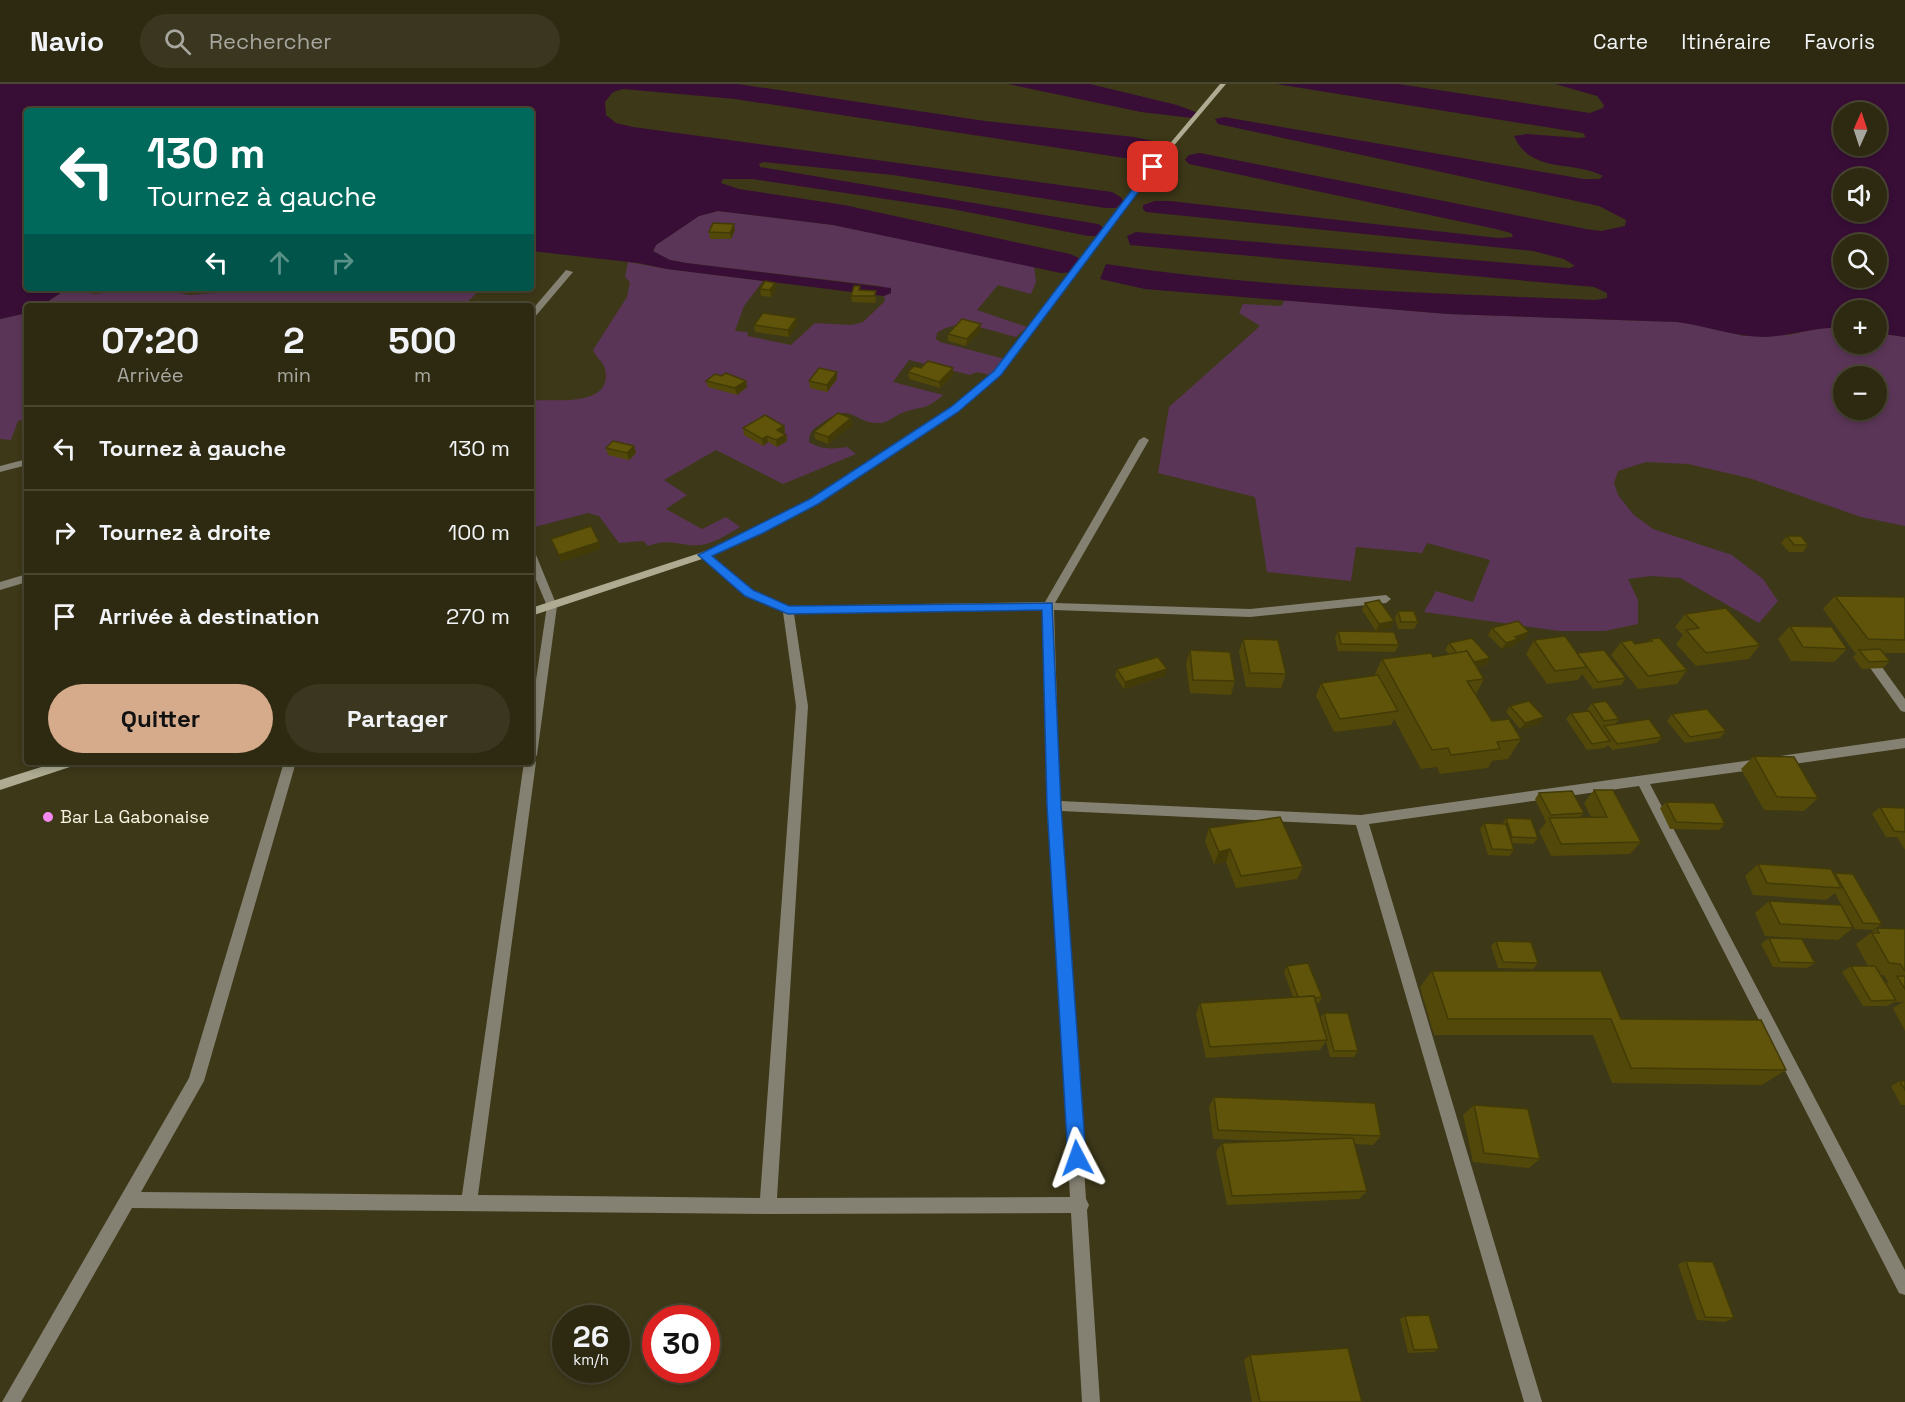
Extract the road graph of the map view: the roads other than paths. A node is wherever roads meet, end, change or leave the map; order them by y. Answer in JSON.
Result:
{"nodes":[{"id":1,"x":1223,"y":84,"type":"edge"},
{"id":2,"x":570,"y":273,"type":"dead end"},
{"id":3,"x":534,"y":313,"type":"edge"},
{"id":4,"x":1144,"y":440,"type":"dead end"},
{"id":5,"x":24,"y":463,"type":"edge"},
{"id":6,"x":0,"y":469,"type":"edge"},
{"id":7,"x":704,"y":555,"type":"junction"},
{"id":8,"x":534,"y":562,"type":"edge"},
{"id":9,"x":24,"y":579,"type":"edge"},
{"id":10,"x":0,"y":586,"type":"edge"},
{"id":11,"x":1386,"y":599,"type":"dead end"},
{"id":12,"x":552,"y":606,"type":"junction"},
{"id":13,"x":1048,"y":606,"type":"junction"},
{"id":14,"x":788,"y":610,"type":"junction"},
{"id":15,"x":534,"y":611,"type":"edge"},
{"id":16,"x":1858,"y":643,"type":"edge"},
{"id":17,"x":1905,"y":708,"type":"edge"},
{"id":18,"x":534,"y":734,"type":"edge"},
{"id":19,"x":1905,"y":744,"type":"edge"},
{"id":20,"x":63,"y":765,"type":"edge"},
{"id":21,"x":289,"y":765,"type":"edge"},
{"id":22,"x":530,"y":765,"type":"edge"},
{"id":23,"x":1642,"y":780,"type":"junction"},
{"id":24,"x":0,"y":785,"type":"edge"},
{"id":25,"x":1054,"y":806,"type":"junction"},
{"id":26,"x":1361,"y":820,"type":"junction"},
{"id":27,"x":127,"y":1200,"type":"junction"},
{"id":28,"x":469,"y":1202,"type":"junction"},
{"id":29,"x":1081,"y":1205,"type":"junction"},
{"id":30,"x":768,"y":1206,"type":"junction"},
{"id":31,"x":1905,"y":1287,"type":"edge"},
{"id":32,"x":11,"y":1402,"type":"edge"},
{"id":33,"x":1091,"y":1402,"type":"edge"},
{"id":34,"x":1533,"y":1402,"type":"edge"}],
"edges":[{"from":1,"to":7,"type":"street"},
{"from":2,"to":3,"type":"street"},
{"from":4,"to":13,"type":"street"},
{"from":5,"to":6,"type":"street"},
{"from":7,"to":12,"type":"street"},
{"from":7,"to":14,"type":"street"},
{"from":8,"to":12,"type":"street"},
{"from":9,"to":10,"type":"street"},
{"from":11,"to":13,"type":"street"},
{"from":12,"to":15,"type":"street"},
{"from":12,"to":18,"type":"street"},
{"from":13,"to":14,"type":"street"},
{"from":13,"to":25,"type":"street"},
{"from":14,"to":30,"type":"street"},
{"from":16,"to":17,"type":"street"},
{"from":19,"to":23,"type":"street"},
{"from":20,"to":24,"type":"street"},
{"from":21,"to":27,"type":"street"},
{"from":22,"to":28,"type":"street"},
{"from":23,"to":26,"type":"street"},
{"from":23,"to":31,"type":"street"},
{"from":25,"to":26,"type":"street"},
{"from":25,"to":29,"type":"street"},
{"from":26,"to":34,"type":"street"},
{"from":27,"to":28,"type":"street"},
{"from":27,"to":32,"type":"street"},
{"from":28,"to":30,"type":"street"},
{"from":29,"to":30,"type":"street"},
{"from":29,"to":33,"type":"street"}]}
